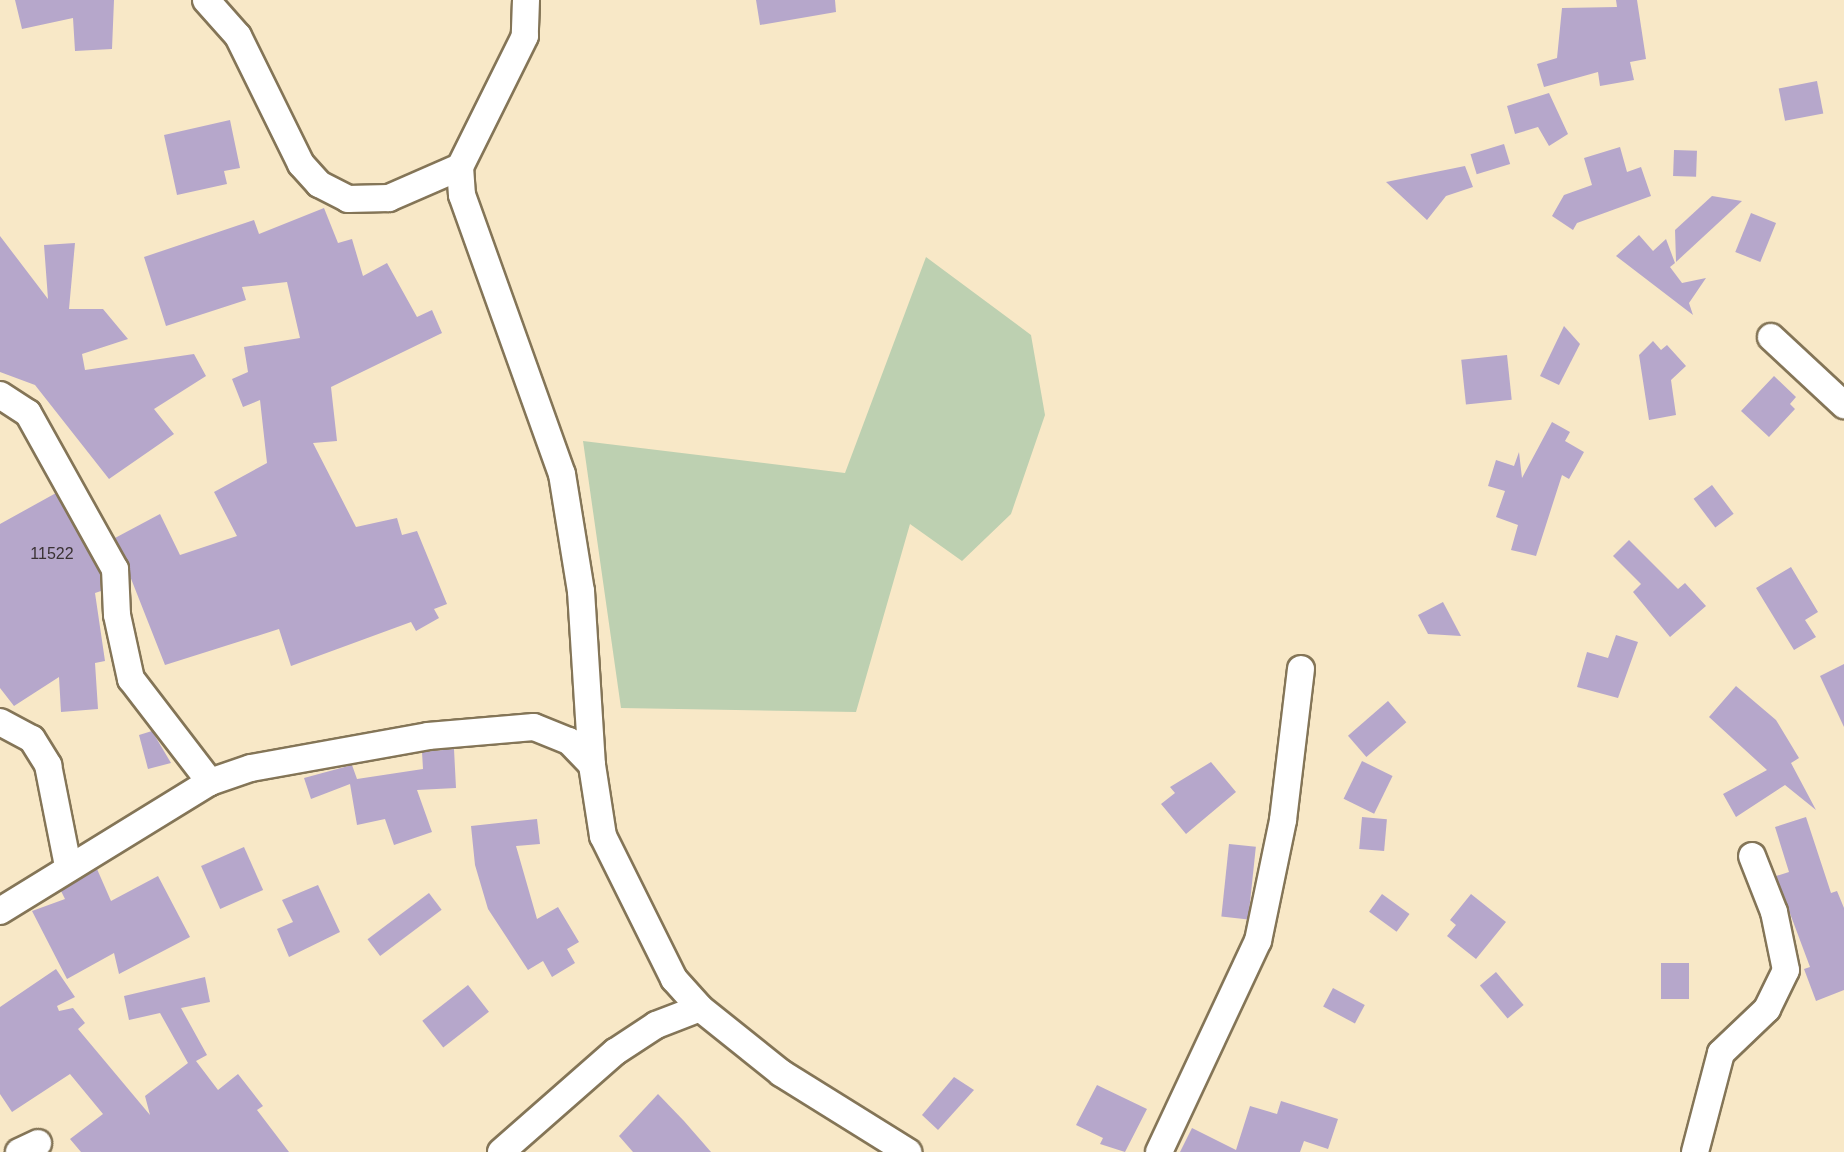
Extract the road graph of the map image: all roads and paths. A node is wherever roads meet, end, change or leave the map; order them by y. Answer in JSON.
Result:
{"nodes":[{"id":1,"x":206,"y":0,"type":"edge"},
{"id":2,"x":526,"y":0,"type":"edge"},
{"id":3,"x":460,"y":167,"type":"junction"},
{"id":4,"x":1771,"y":337,"type":"dead end"},
{"id":5,"x":0,"y":395,"type":"edge"},
{"id":6,"x":1844,"y":405,"type":"edge"},
{"id":7,"x":1301,"y":669,"type":"dead end"},
{"id":8,"x":0,"y":722,"type":"edge"},
{"id":9,"x":592,"y":765,"type":"junction"},
{"id":10,"x":210,"y":782,"type":"junction"},
{"id":11,"x":1752,"y":856,"type":"dead end"},
{"id":12,"x":68,"y":866,"type":"junction"},
{"id":13,"x":0,"y":910,"type":"edge"},
{"id":14,"x":700,"y":1008,"type":"junction"},
{"id":15,"x":501,"y":1152,"type":"edge"},
{"id":16,"x":908,"y":1152,"type":"edge"},
{"id":17,"x":1159,"y":1152,"type":"edge"},
{"id":18,"x":1695,"y":1152,"type":"edge"}],
"edges":[{"from":1,"to":3,"type":"street"},
{"from":2,"to":3,"type":"street"},
{"from":3,"to":9,"type":"street"},
{"from":4,"to":6,"type":"street"},
{"from":5,"to":10,"type":"street"},
{"from":7,"to":17,"type":"street"},
{"from":8,"to":12,"type":"street"},
{"from":9,"to":10,"type":"street"},
{"from":9,"to":14,"type":"street"},
{"from":10,"to":12,"type":"street"},
{"from":11,"to":18,"type":"street"},
{"from":12,"to":13,"type":"street"},
{"from":14,"to":15,"type":"street"},
{"from":14,"to":16,"type":"street"}]}
